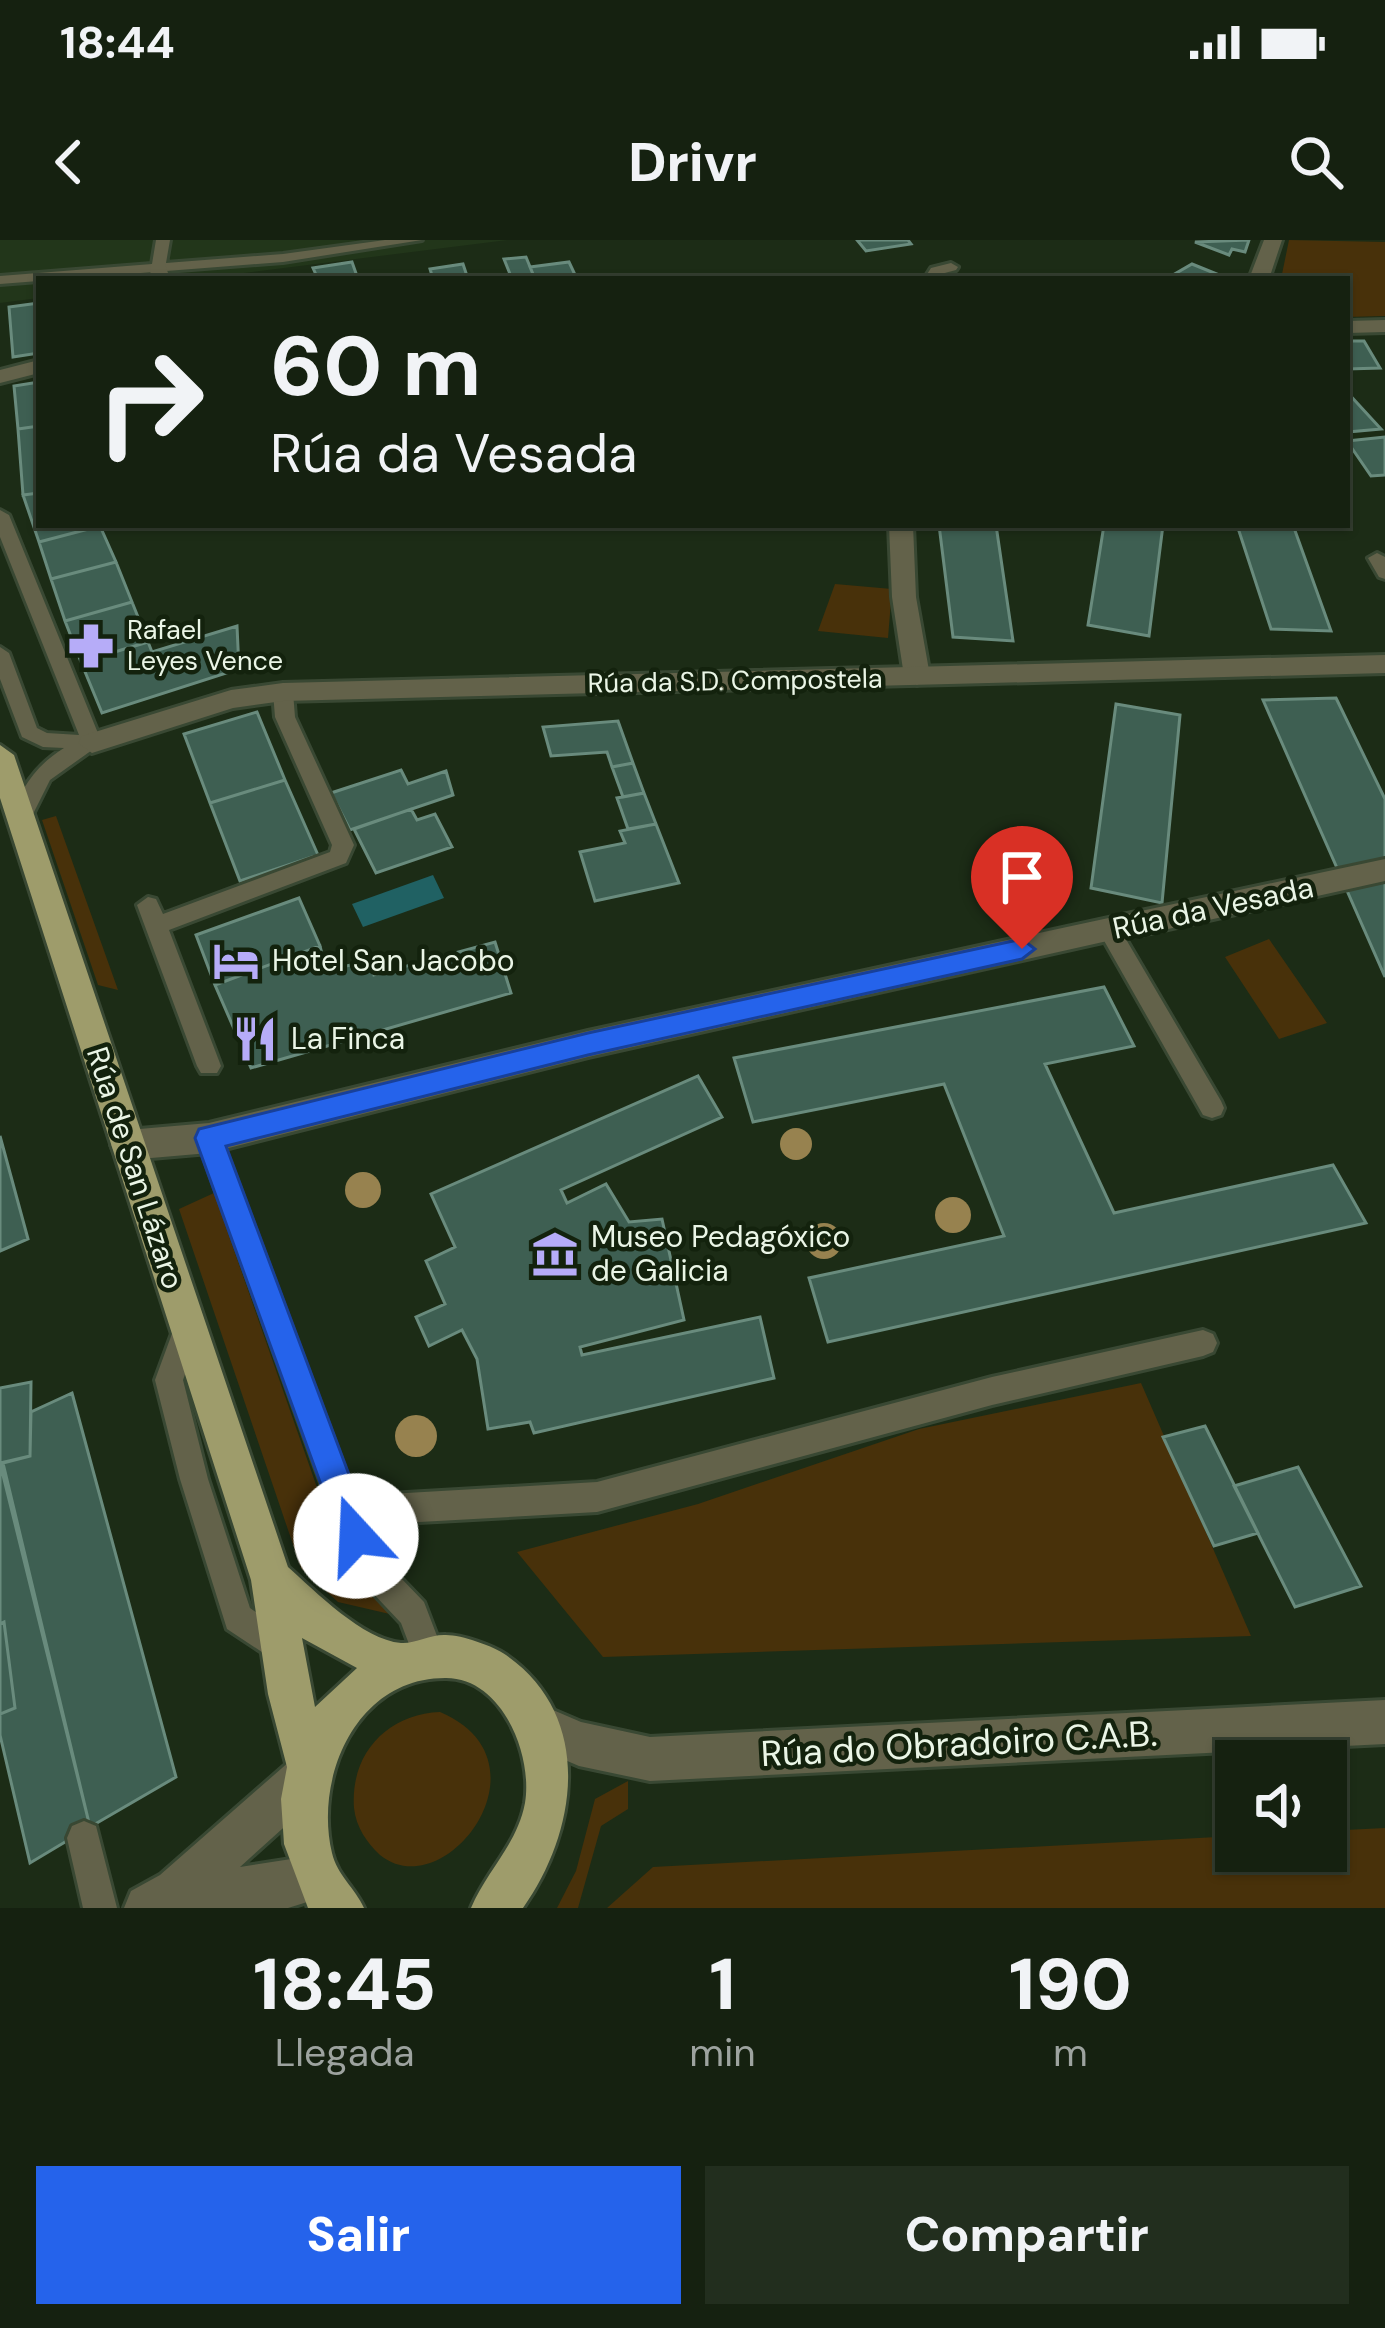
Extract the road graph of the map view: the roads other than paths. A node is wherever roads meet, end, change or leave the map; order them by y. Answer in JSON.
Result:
{"nodes":[{"id":1,"x":163,"y":240,"type":"edge"},
{"id":2,"x":416,"y":240,"type":"edge"},
{"id":3,"x":1273,"y":240,"type":"edge"},
{"id":4,"x":951,"y":267,"type":"dead end"},
{"id":5,"x":159,"y":273,"type":"edge"},
{"id":6,"x":91,"y":276,"type":"edge"},
{"id":7,"x":934,"y":276,"type":"edge"},
{"id":8,"x":1260,"y":276,"type":"edge"},
{"id":9,"x":36,"y":278,"type":"edge"},
{"id":10,"x":0,"y":280,"type":"edge"},
{"id":11,"x":1385,"y":326,"type":"edge"},
{"id":12,"x":1350,"y":327,"type":"edge"},
{"id":13,"x":34,"y":367,"type":"edge"},
{"id":14,"x":0,"y":373,"type":"edge"},
{"id":15,"x":0,"y":515,"type":"edge"},
{"id":16,"x":901,"y":528,"type":"edge"},
{"id":17,"x":0,"y":653,"type":"edge"},
{"id":18,"x":1385,"y":664,"type":"edge"},
{"id":19,"x":917,"y":676,"type":"junction"},
{"id":20,"x":283,"y":692,"type":"junction"},
{"id":21,"x":92,"y":742,"type":"junction"},
{"id":22,"x":0,"y":754,"type":"edge"},
{"id":23,"x":20,"y":821,"type":"junction"},
{"id":24,"x":1385,"y":870,"type":"edge"},
{"id":25,"x":1125,"y":926,"type":"junction"},
{"id":26,"x":209,"y":1066,"type":"dead end"},
{"id":27,"x":1212,"y":1108,"type":"dead end"},
{"id":28,"x":209,"y":1138,"type":"junction"},
{"id":29,"x":128,"y":1145,"type":"junction"},
{"id":30,"x":187,"y":1329,"type":"junction"},
{"id":31,"x":1203,"y":1343,"type":"dead end"},
{"id":32,"x":346,"y":1510,"type":"junction"},
{"id":33,"x":272,"y":1580,"type":"junction"},
{"id":34,"x":283,"y":1651,"type":"junction"},
{"id":35,"x":413,"y":1661,"type":"junction"},
{"id":36,"x":1385,"y":1722,"type":"edge"},
{"id":37,"x":539,"y":1726,"type":"junction"},
{"id":38,"x":308,"y":1771,"type":"junction"},
{"id":39,"x":84,"y":1838,"type":"dead end"},
{"id":40,"x":328,"y":1893,"type":"edge"},
{"id":41,"x":163,"y":1900,"type":"edge"},
{"id":42,"x":100,"y":1908,"type":"edge"},
{"id":43,"x":495,"y":1908,"type":"edge"}],
"edges":[{"from":1,"to":5,"type":"lane"},
{"from":2,"to":5,"type":"lane"},
{"from":3,"to":8,"type":"street"},
{"from":4,"to":7,"type":"lane"},
{"from":5,"to":6,"type":"lane"},
{"from":9,"to":10,"type":"lane"},
{"from":11,"to":12,"type":"street"},
{"from":13,"to":14,"type":"street"},
{"from":15,"to":21,"type":"lane"},
{"from":16,"to":19,"type":"street"},
{"from":17,"to":21,"type":"lane"},
{"from":18,"to":19,"type":"street","name":"Rúa da S.D. Compostela"},
{"from":19,"to":20,"type":"street","name":"Rúa da S.D. Compostela"},
{"from":20,"to":21,"type":"street","name":"Rúa da S.D. Compostela"},
{"from":20,"to":26,"type":"lane"},
{"from":21,"to":23,"type":"lane"},
{"from":22,"to":23,"type":"main road","name":"Rúa de San Lázaro"},
{"from":23,"to":29,"type":"main road","name":"Rúa de San Lázaro"},
{"from":24,"to":25,"type":"street","name":"Rúa da Vesada"},
{"from":25,"to":27,"type":"lane"},
{"from":25,"to":28,"type":"street","name":"Rúa da Vesada"},
{"from":28,"to":29,"type":"street","name":"Rúa da Vesada"},
{"from":28,"to":32,"type":"lane"},
{"from":29,"to":30,"type":"main road","name":"Rúa de San Lázaro"},
{"from":30,"to":33,"type":"main road","name":"Rúa de San Lázaro"},
{"from":30,"to":34,"type":"lane"},
{"from":31,"to":32,"type":"lane"},
{"from":32,"to":35,"type":"lane"},
{"from":33,"to":34,"type":"main road","name":"Rúa de San Lázaro"},
{"from":33,"to":35,"type":"main road","name":"Rúa de San Lázaro"},
{"from":34,"to":38,"type":"main road","name":"Rúa de San Lázaro"},
{"from":35,"to":37,"type":"main road","name":"Rúa de San Lázaro"},
{"from":35,"to":38,"type":"main road"},
{"from":36,"to":37,"type":"street","name":"Rúa do Obradoiro C.A.B."},
{"from":37,"to":43,"type":"main road"},
{"from":38,"to":40,"type":"main road"},
{"from":38,"to":41,"type":"street"},
{"from":39,"to":42,"type":"lane"},
{"from":40,"to":41,"type":"street"}]}
